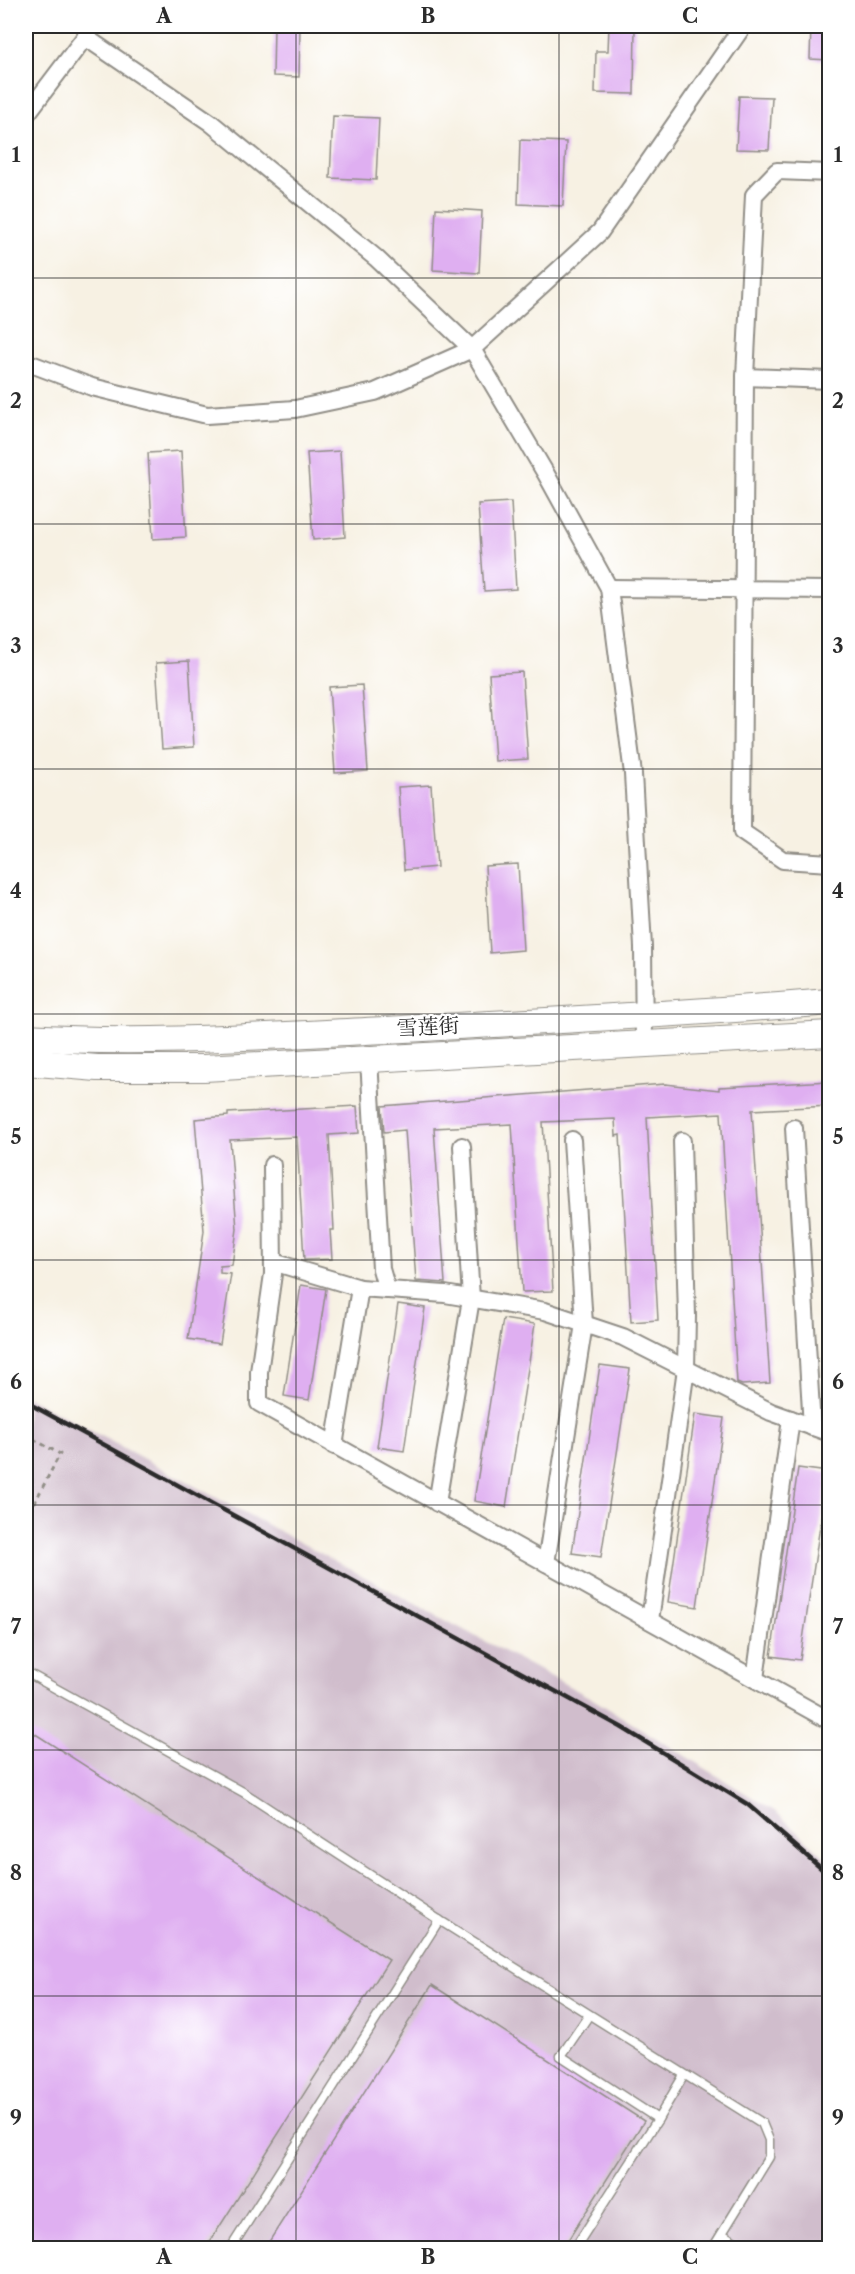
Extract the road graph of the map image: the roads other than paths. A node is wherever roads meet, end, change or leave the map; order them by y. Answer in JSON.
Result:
{"nodes":[{"id":1,"x":743,"y":26,"type":"edge"},
{"id":2,"x":26,"y":115,"type":"edge"},
{"id":3,"x":830,"y":173,"type":"edge"},
{"id":4,"x":472,"y":349,"type":"junction"},
{"id":5,"x":26,"y":362,"type":"edge"},
{"id":6,"x":745,"y":377,"type":"junction"},
{"id":7,"x":830,"y":380,"type":"edge"},
{"id":8,"x":609,"y":588,"type":"junction"},
{"id":9,"x":745,"y":590,"type":"junction"},
{"id":10,"x":830,"y":590,"type":"edge"},
{"id":11,"x":830,"y":863,"type":"edge"},
{"id":12,"x":830,"y":1002,"type":"edge"},
{"id":13,"x":644,"y":1016,"type":"junction"},
{"id":14,"x":830,"y":1034,"type":"edge"},
{"id":15,"x":26,"y":1037,"type":"edge"},
{"id":16,"x":644,"y":1045,"type":"junction"},
{"id":17,"x":369,"y":1059,"type":"junction"},
{"id":18,"x":26,"y":1062,"type":"edge"},
{"id":19,"x":794,"y":1128,"type":"dead end"},
{"id":20,"x":572,"y":1140,"type":"dead end"},
{"id":21,"x":682,"y":1141,"type":"dead end"},
{"id":22,"x":462,"y":1146,"type":"dead end"},
{"id":23,"x":272,"y":1165,"type":"dead end"},
{"id":24,"x":273,"y":1262,"type":"junction"},
{"id":25,"x":360,"y":1288,"type":"junction"},
{"id":26,"x":387,"y":1290,"type":"junction"},
{"id":27,"x":471,"y":1299,"type":"junction"},
{"id":28,"x":584,"y":1324,"type":"junction"},
{"id":29,"x":686,"y":1369,"type":"junction"},
{"id":30,"x":791,"y":1419,"type":"junction"},
{"id":31,"x":812,"y":1426,"type":"junction"},
{"id":32,"x":830,"y":1433,"type":"edge"},
{"id":33,"x":334,"y":1446,"type":"junction"},
{"id":34,"x":437,"y":1503,"type":"junction"},
{"id":35,"x":546,"y":1563,"type":"junction"},
{"id":36,"x":650,"y":1620,"type":"junction"},
{"id":37,"x":26,"y":1672,"type":"edge"},
{"id":38,"x":755,"y":1679,"type":"junction"},
{"id":39,"x":830,"y":1721,"type":"edge"},
{"id":40,"x":439,"y":1920,"type":"junction"},
{"id":41,"x":588,"y":2015,"type":"junction"},
{"id":42,"x":684,"y":2075,"type":"junction"},
{"id":43,"x":658,"y":2119,"type":"junction"},
{"id":44,"x":722,"y":2234,"type":"junction"},
{"id":45,"x":231,"y":2248,"type":"edge"},
{"id":46,"x":575,"y":2248,"type":"edge"},
{"id":47,"x":713,"y":2248,"type":"edge"},
{"id":48,"x":745,"y":2248,"type":"edge"}],
"edges":[{"from":1,"to":4,"type":"street"},
{"from":2,"to":4,"type":"street"},
{"from":3,"to":6,"type":"street"},
{"from":4,"to":5,"type":"street"},
{"from":4,"to":8,"type":"street"},
{"from":6,"to":7,"type":"street"},
{"from":6,"to":9,"type":"street"},
{"from":8,"to":9,"type":"street"},
{"from":8,"to":13,"type":"street"},
{"from":9,"to":10,"type":"street"},
{"from":9,"to":11,"type":"street"},
{"from":12,"to":13,"type":"main road","name":"雪莲街"},
{"from":13,"to":15,"type":"main road","name":"雪莲街"},
{"from":13,"to":16,"type":"street"},
{"from":14,"to":16,"type":"main road","name":"雪莲街"},
{"from":16,"to":17,"type":"main road","name":"雪莲街"},
{"from":17,"to":18,"type":"main road","name":"雪莲街"},
{"from":17,"to":26,"type":"street"},
{"from":19,"to":31,"type":"street"},
{"from":20,"to":28,"type":"street"},
{"from":21,"to":29,"type":"street"},
{"from":22,"to":27,"type":"street"},
{"from":23,"to":24,"type":"street"},
{"from":24,"to":25,"type":"street"},
{"from":24,"to":33,"type":"street"},
{"from":25,"to":26,"type":"street"},
{"from":25,"to":33,"type":"street"},
{"from":26,"to":27,"type":"street"},
{"from":27,"to":28,"type":"street"},
{"from":27,"to":34,"type":"street"},
{"from":28,"to":29,"type":"street"},
{"from":28,"to":35,"type":"street"},
{"from":29,"to":30,"type":"street"},
{"from":29,"to":36,"type":"street"},
{"from":30,"to":31,"type":"street"},
{"from":30,"to":38,"type":"street"},
{"from":31,"to":32,"type":"street"},
{"from":33,"to":34,"type":"street"},
{"from":34,"to":35,"type":"street"},
{"from":35,"to":36,"type":"street"},
{"from":36,"to":38,"type":"street"},
{"from":37,"to":40,"type":"lane"},
{"from":38,"to":39,"type":"street"},
{"from":40,"to":41,"type":"lane"},
{"from":40,"to":45,"type":"lane"},
{"from":41,"to":42,"type":"lane"},
{"from":41,"to":43,"type":"lane"},
{"from":42,"to":43,"type":"lane"},
{"from":42,"to":44,"type":"lane"},
{"from":43,"to":46,"type":"lane"},
{"from":44,"to":47,"type":"lane"},
{"from":44,"to":48,"type":"lane"}]}
